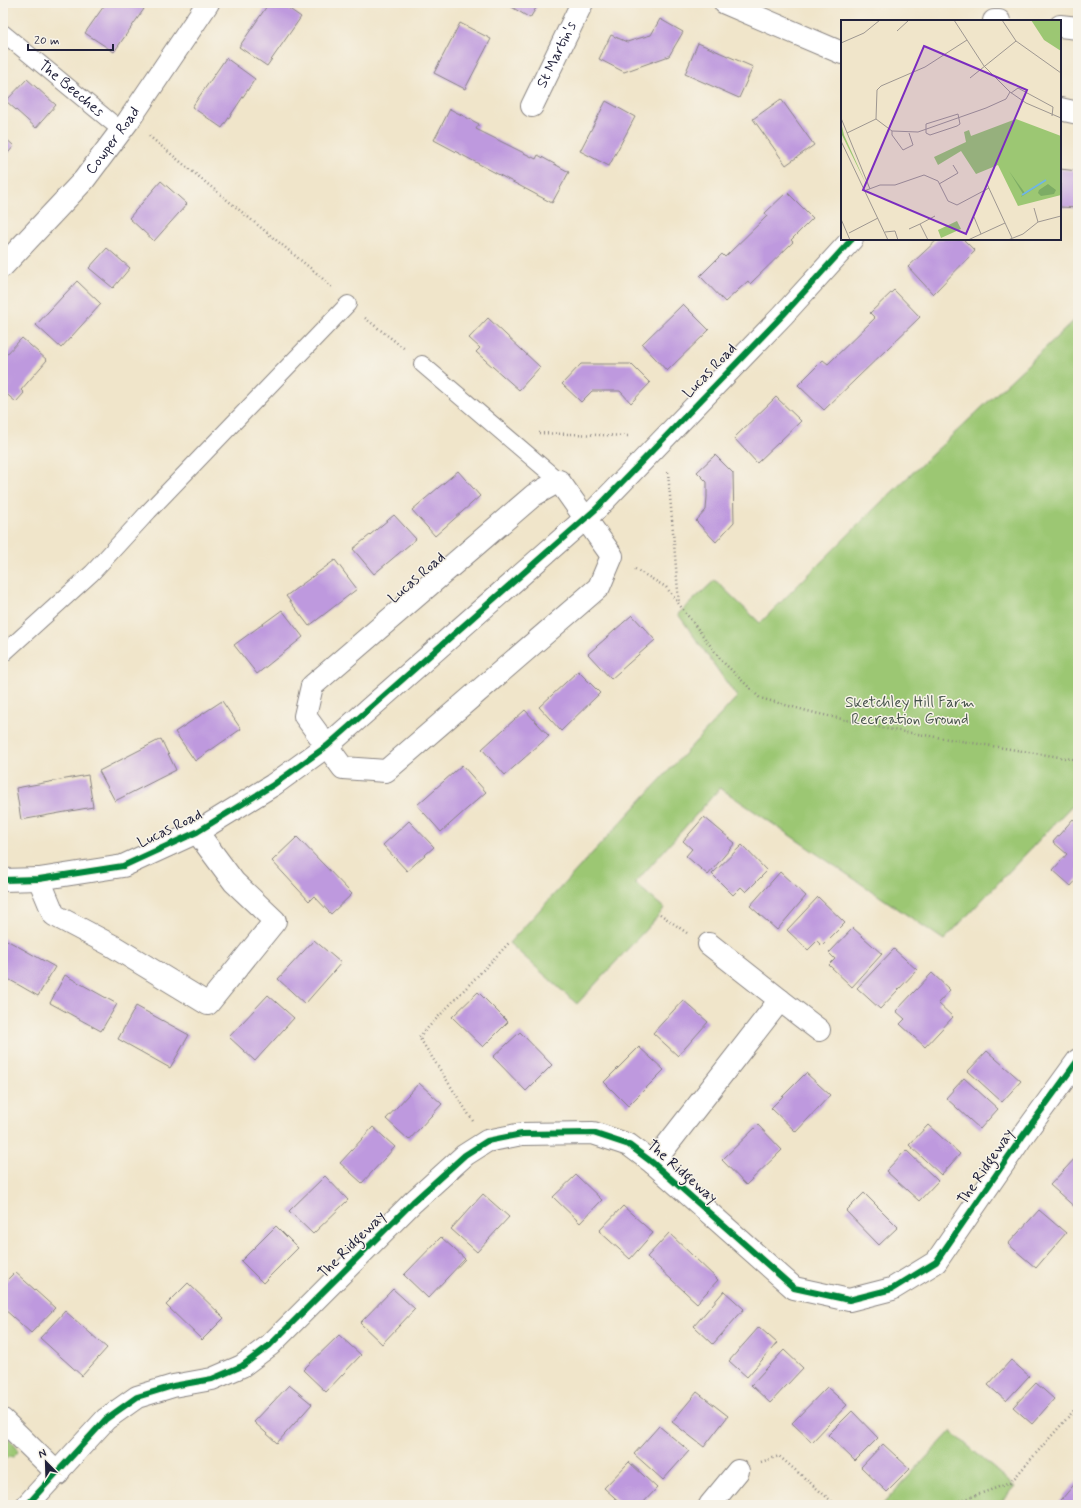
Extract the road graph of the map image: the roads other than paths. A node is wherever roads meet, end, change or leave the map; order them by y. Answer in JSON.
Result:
{"nodes":[{"id":1,"x":208,"y":3,"type":"edge"},
{"id":2,"x":582,"y":3,"type":"edge"},
{"id":3,"x":725,"y":3,"type":"edge"},
{"id":4,"x":1061,"y":26,"type":"edge"},
{"id":5,"x":1078,"y":28,"type":"edge"},
{"id":6,"x":3,"y":33,"type":"edge"},
{"id":7,"x":841,"y":53,"type":"edge"},
{"id":8,"x":532,"y":106,"type":"dead end"},
{"id":9,"x":1061,"y":109,"type":"edge"},
{"id":10,"x":1078,"y":113,"type":"edge"},
{"id":11,"x":124,"y":125,"type":"junction"},
{"id":12,"x":851,"y":240,"type":"edge"},
{"id":13,"x":3,"y":266,"type":"edge"},
{"id":14,"x":348,"y":304,"type":"road end"},
{"id":15,"x":422,"y":364,"type":"road end"},
{"id":16,"x":559,"y":481,"type":"junction"},
{"id":17,"x":584,"y":519,"type":"junction"},
{"id":18,"x":3,"y":654,"type":"edge"},
{"id":19,"x":327,"y":746,"type":"junction"},
{"id":20,"x":197,"y":832,"type":"junction"},
{"id":21,"x":39,"y":879,"type":"junction"},
{"id":22,"x":3,"y":880,"type":"edge"},
{"id":23,"x":709,"y":944,"type":"road end"},
{"id":24,"x":780,"y":1000,"type":"junction"},
{"id":25,"x":819,"y":1030,"type":"dead end"},
{"id":26,"x":1078,"y":1060,"type":"edge"},
{"id":27,"x":653,"y":1163,"type":"junction"},
{"id":28,"x":3,"y":1420,"type":"edge"},
{"id":29,"x":738,"y":1471,"type":"road end"},
{"id":30,"x":58,"y":1474,"type":"junction"},
{"id":31,"x":27,"y":1505,"type":"edge"},
{"id":32,"x":710,"y":1505,"type":"edge"}],
"edges":[{"from":1,"to":11,"type":"street","name":"Cowper Road"},
{"from":2,"to":8,"type":"street","name":"St Martin's"},
{"from":3,"to":7,"type":"street"},
{"from":4,"to":5,"type":"street"},
{"from":6,"to":11,"type":"lane","name":"The Beeches"},
{"from":9,"to":10,"type":"street"},
{"from":11,"to":13,"type":"street","name":"Cowper Road"},
{"from":12,"to":17,"type":"street","name":"Lucas Road"},
{"from":14,"to":18,"type":"lane"},
{"from":15,"to":16,"type":"lane"},
{"from":16,"to":17,"type":"street"},
{"from":16,"to":19,"type":"street","name":"Lucas Road"},
{"from":17,"to":19,"type":"street","name":"Lucas Road"},
{"from":17,"to":19,"type":"street","name":"Lucas Road"},
{"from":19,"to":20,"type":"street","name":"Lucas Road"},
{"from":20,"to":21,"type":"street","name":"Lucas Road"},
{"from":20,"to":21,"type":"street","name":"Lucas Road"},
{"from":21,"to":22,"type":"street","name":"Lucas Road"},
{"from":23,"to":24,"type":"street"},
{"from":24,"to":25,"type":"street"},
{"from":24,"to":27,"type":"street","name":"The Ridgeway"},
{"from":26,"to":27,"type":"street","name":"The Ridgeway"},
{"from":27,"to":30,"type":"street","name":"The Ridgeway"},
{"from":28,"to":30,"type":"street"},
{"from":29,"to":32,"type":"street"},
{"from":30,"to":31,"type":"street","name":"The Ridgeway"}]}
